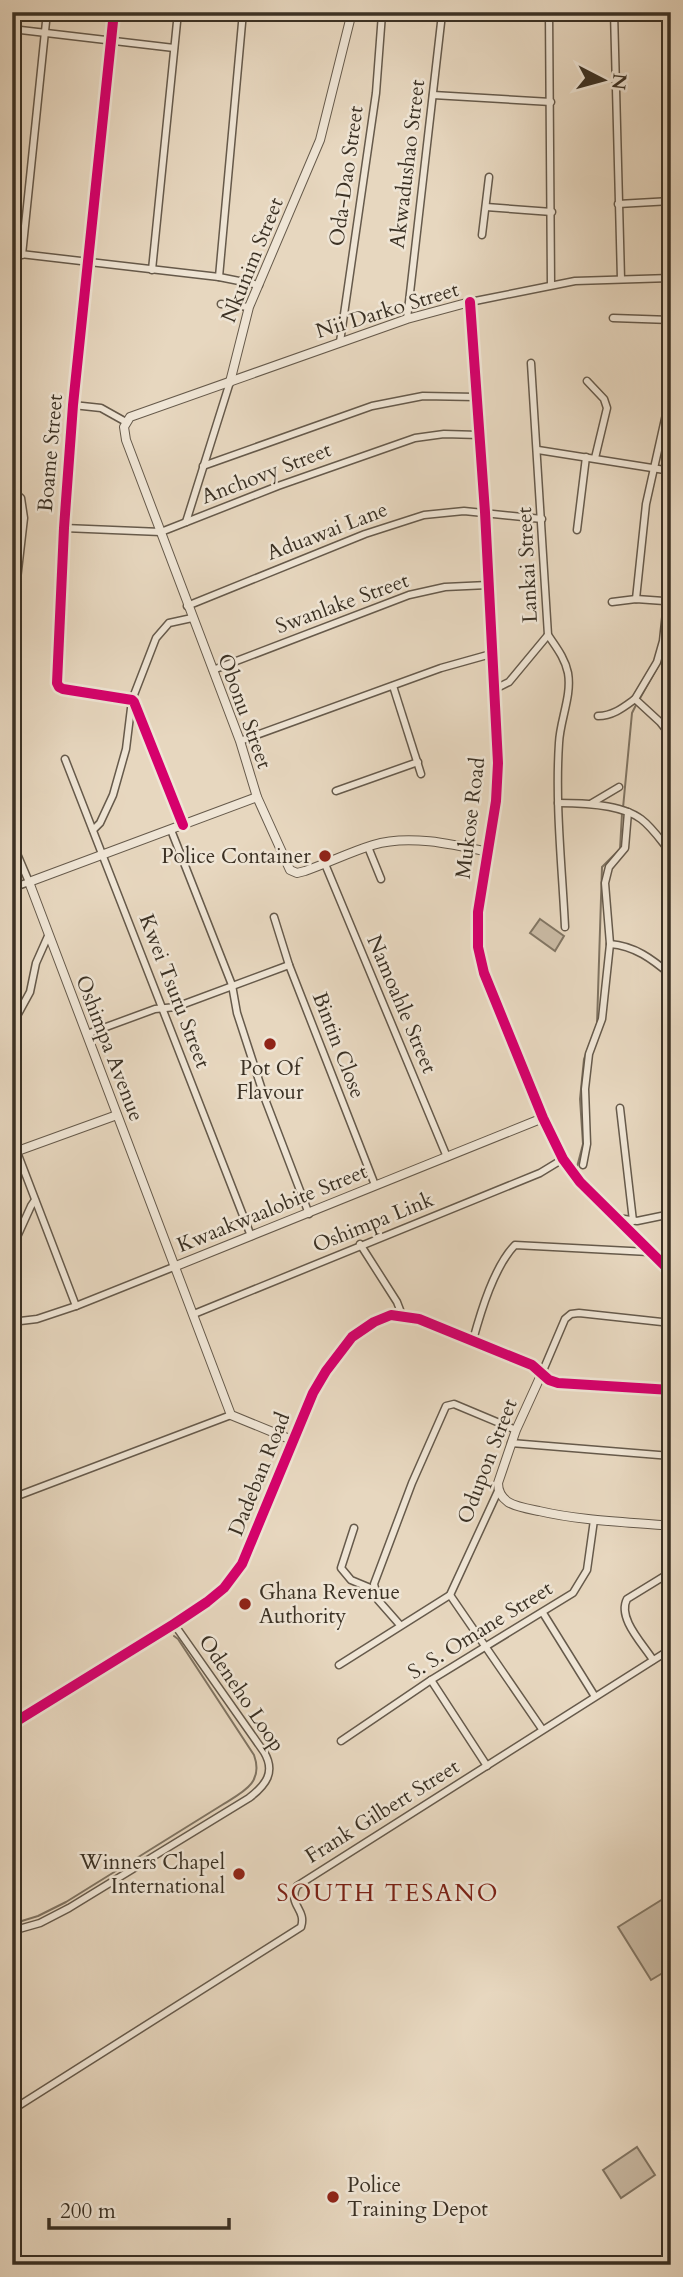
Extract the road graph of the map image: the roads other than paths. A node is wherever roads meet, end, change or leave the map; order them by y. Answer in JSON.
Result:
{"nodes":[{"id":1,"x":47,"y":12,"type":"edge"},
{"id":2,"x":114,"y":12,"type":"edge"},
{"id":3,"x":178,"y":12,"type":"edge"},
{"id":4,"x":243,"y":12,"type":"edge"},
{"id":5,"x":492,"y":12,"type":"edge"},
{"id":6,"x":549,"y":12,"type":"edge"},
{"id":7,"x":614,"y":12,"type":"edge"},
{"id":8,"x":352,"y":13,"type":"edge"},
{"id":9,"x":382,"y":14,"type":"edge"},
{"id":10,"x":442,"y":14,"type":"junction"},
{"id":11,"x":12,"y":30,"type":"edge"},
{"id":12,"x":45,"y":32,"type":"junction"},
{"id":13,"x":110,"y":41,"type":"junction"},
{"id":14,"x":174,"y":48,"type":"junction"},
{"id":15,"x":433,"y":95,"type":"junction"},
{"id":16,"x":551,"y":102,"type":"junction"},
{"id":17,"x":489,"y":177,"type":"dead end"},
{"id":18,"x":671,"y":201,"type":"edge"},
{"id":19,"x":618,"y":204,"type":"junction"},
{"id":20,"x":486,"y":207,"type":"junction"},
{"id":21,"x":552,"y":212,"type":"junction"},
{"id":22,"x":482,"y":235,"type":"dead end"},
{"id":23,"x":12,"y":253,"type":"edge"},
{"id":24,"x":22,"y":255,"type":"junction"},
{"id":25,"x":88,"y":261,"type":"junction"},
{"id":26,"x":152,"y":270,"type":"junction"},
{"id":27,"x":219,"y":277,"type":"junction"},
{"id":28,"x":671,"y":278,"type":"edge"},
{"id":29,"x":621,"y":279,"type":"junction"},
{"id":30,"x":259,"y":285,"type":"junction"},
{"id":31,"x":551,"y":285,"type":"junction"},
{"id":32,"x":470,"y":302,"type":"junction"},
{"id":33,"x":221,"y":304,"type":"dead end"},
{"id":34,"x":249,"y":307,"type":"junction"},
{"id":35,"x":407,"y":318,"type":"junction"},
{"id":36,"x":613,"y":318,"type":"dead end"},
{"id":37,"x":671,"y":320,"type":"edge"},
{"id":38,"x":340,"y":342,"type":"junction"},
{"id":39,"x":531,"y":363,"type":"dead end"},
{"id":40,"x":587,"y":381,"type":"dead end"},
{"id":41,"x":230,"y":382,"type":"junction"},
{"id":42,"x":671,"y":392,"type":"edge"},
{"id":43,"x":476,"y":397,"type":"junction"},
{"id":44,"x":73,"y":405,"type":"junction"},
{"id":45,"x":126,"y":422,"type":"junction"},
{"id":46,"x":479,"y":435,"type":"junction"},
{"id":47,"x":538,"y":450,"type":"junction"},
{"id":48,"x":586,"y":457,"type":"junction"},
{"id":49,"x":595,"y":458,"type":"junction"},
{"id":50,"x":203,"y":466,"type":"junction"},
{"id":51,"x":655,"y":468,"type":"junction"},
{"id":52,"x":671,"y":471,"type":"edge"},
{"id":53,"x":12,"y":490,"type":"edge"},
{"id":54,"x":485,"y":512,"type":"junction"},
{"id":55,"x":542,"y":519,"type":"junction"},
{"id":56,"x":186,"y":522,"type":"junction"},
{"id":57,"x":64,"y":528,"type":"junction"},
{"id":58,"x":577,"y":530,"type":"dead end"},
{"id":59,"x":161,"y":532,"type":"junction"},
{"id":60,"x":488,"y":584,"type":"junction"},
{"id":61,"x":636,"y":599,"type":"junction"},
{"id":62,"x":612,"y":602,"type":"dead end"},
{"id":63,"x":187,"y":606,"type":"junction"},
{"id":64,"x":192,"y":618,"type":"junction"},
{"id":65,"x":12,"y":623,"type":"edge"},
{"id":66,"x":548,"y":635,"type":"junction"},
{"id":67,"x":491,"y":654,"type":"junction"},
{"id":68,"x":213,"y":670,"type":"junction"},
{"id":69,"x":393,"y":686,"type":"junction"},
{"id":70,"x":493,"y":690,"type":"junction"},
{"id":71,"x":132,"y":700,"type":"junction"},
{"id":72,"x":638,"y":701,"type":"junction"},
{"id":73,"x":598,"y":716,"type":"dead end"},
{"id":74,"x":671,"y":736,"type":"edge"},
{"id":75,"x":240,"y":741,"type":"junction"},
{"id":76,"x":65,"y":759,"type":"dead end"},
{"id":77,"x":418,"y":762,"type":"junction"},
{"id":78,"x":421,"y":774,"type":"dead end"},
{"id":79,"x":618,"y":787,"type":"dead end"},
{"id":80,"x":336,"y":791,"type":"dead end"},
{"id":81,"x":257,"y":797,"type":"junction"},
{"id":82,"x":558,"y":803,"type":"junction"},
{"id":83,"x":592,"y":803,"type":"junction"},
{"id":84,"x":628,"y":812,"type":"junction"},
{"id":85,"x":183,"y":825,"type":"junction"},
{"id":86,"x":93,"y":830,"type":"junction"},
{"id":87,"x":171,"y":830,"type":"junction"},
{"id":88,"x":12,"y":842,"type":"edge"},
{"id":89,"x":368,"y":847,"type":"junction"},
{"id":90,"x":488,"y":852,"type":"junction"},
{"id":91,"x":103,"y":853,"type":"junction"},
{"id":92,"x":671,"y":853,"type":"edge"},
{"id":93,"x":325,"y":864,"type":"junction"},
{"id":94,"x":381,"y":879,"type":"dead end"},
{"id":95,"x":29,"y":882,"type":"junction"},
{"id":96,"x":12,"y":888,"type":"edge"},
{"id":97,"x":274,"y":917,"type":"dead end"},
{"id":98,"x":565,"y":927,"type":"dead end"},
{"id":99,"x":48,"y":936,"type":"junction"},
{"id":100,"x":610,"y":944,"type":"junction"},
{"id":101,"x":289,"y":965,"type":"junction"},
{"id":102,"x":671,"y":975,"type":"edge"},
{"id":103,"x":232,"y":985,"type":"junction"},
{"id":104,"x":162,"y":1009,"type":"junction"},
{"id":105,"x":12,"y":1025,"type":"edge"},
{"id":106,"x":87,"y":1034,"type":"junction"},
{"id":107,"x":12,"y":1058,"type":"edge"},
{"id":108,"x":12,"y":1080,"type":"edge"},
{"id":109,"x":620,"y":1108,"type":"dead end"},
{"id":110,"x":117,"y":1115,"type":"junction"},
{"id":111,"x":544,"y":1118,"type":"junction"},
{"id":112,"x":12,"y":1139,"type":"edge"},
{"id":113,"x":15,"y":1153,"type":"edge"},
{"id":114,"x":447,"y":1157,"type":"junction"},
{"id":115,"x":563,"y":1159,"type":"junction"},
{"id":116,"x":583,"y":1165,"type":"dead end"},
{"id":117,"x":375,"y":1185,"type":"junction"},
{"id":118,"x":35,"y":1200,"type":"junction"},
{"id":119,"x":309,"y":1214,"type":"junction"},
{"id":120,"x":671,"y":1214,"type":"edge"},
{"id":121,"x":616,"y":1218,"type":"junction"},
{"id":122,"x":633,"y":1221,"type":"junction"},
{"id":123,"x":251,"y":1236,"type":"junction"},
{"id":124,"x":360,"y":1244,"type":"junction"},
{"id":125,"x":12,"y":1248,"type":"edge"},
{"id":126,"x":649,"y":1252,"type":"junction"},
{"id":127,"x":176,"y":1266,"type":"junction"},
{"id":128,"x":671,"y":1272,"type":"edge"},
{"id":129,"x":76,"y":1306,"type":"junction"},
{"id":130,"x":194,"y":1314,"type":"junction"},
{"id":131,"x":402,"y":1315,"type":"junction"},
{"id":132,"x":12,"y":1322,"type":"edge"},
{"id":133,"x":671,"y":1323,"type":"edge"},
{"id":134,"x":472,"y":1340,"type":"junction"},
{"id":135,"x":542,"y":1373,"type":"junction"},
{"id":136,"x":671,"y":1390,"type":"edge"},
{"id":137,"x":231,"y":1415,"type":"junction"},
{"id":138,"x":516,"y":1430,"type":"junction"},
{"id":139,"x":292,"y":1440,"type":"junction"},
{"id":140,"x":511,"y":1443,"type":"junction"},
{"id":141,"x":671,"y":1456,"type":"edge"},
{"id":142,"x":498,"y":1491,"type":"junction"},
{"id":143,"x":12,"y":1498,"type":"edge"},
{"id":144,"x":594,"y":1520,"type":"junction"},
{"id":145,"x":671,"y":1525,"type":"edge"},
{"id":146,"x":354,"y":1528,"type":"dead end"},
{"id":147,"x":671,"y":1572,"type":"edge"},
{"id":148,"x":375,"y":1590,"type":"junction"},
{"id":149,"x":450,"y":1595,"type":"junction"},
{"id":150,"x":543,"y":1613,"type":"junction"},
{"id":151,"x":174,"y":1624,"type":"junction"},
{"id":152,"x":400,"y":1625,"type":"junction"},
{"id":153,"x":487,"y":1647,"type":"junction"},
{"id":154,"x":671,"y":1649,"type":"edge"},
{"id":155,"x":653,"y":1660,"type":"junction"},
{"id":156,"x":339,"y":1665,"type":"dead end"},
{"id":157,"x":431,"y":1680,"type":"junction"},
{"id":158,"x":594,"y":1695,"type":"junction"},
{"id":159,"x":12,"y":1724,"type":"edge"},
{"id":160,"x":542,"y":1729,"type":"junction"},
{"id":161,"x":341,"y":1741,"type":"dead end"},
{"id":162,"x":487,"y":1766,"type":"junction"},
{"id":163,"x":12,"y":1931,"type":"edge"},
{"id":164,"x":12,"y":2110,"type":"edge"}],
"edges":[{"from":1,"to":12,"type":"street"},
{"from":2,"to":13,"type":"street","name":"Boame Street"},
{"from":3,"to":14,"type":"street"},
{"from":4,"to":27,"type":"street"},
{"from":5,"to":10,"type":"street"},
{"from":6,"to":16,"type":"street"},
{"from":7,"to":19,"type":"street"},
{"from":8,"to":9,"type":"street"},
{"from":8,"to":30,"type":"street","name":"Nkunim Street"},
{"from":9,"to":10,"type":"street"},
{"from":9,"to":38,"type":"street","name":"Oda-Dao Street"},
{"from":10,"to":15,"type":"street","name":"Akwadushao Street"},
{"from":11,"to":12,"type":"street"},
{"from":12,"to":13,"type":"street"},
{"from":12,"to":24,"type":"street"},
{"from":13,"to":14,"type":"street"},
{"from":13,"to":25,"type":"street","name":"Boame Street"},
{"from":14,"to":26,"type":"street"},
{"from":15,"to":16,"type":"street"},
{"from":15,"to":35,"type":"street","name":"Akwadushao Street"},
{"from":16,"to":21,"type":"street"},
{"from":17,"to":20,"type":"street"},
{"from":18,"to":19,"type":"street"},
{"from":19,"to":29,"type":"street"},
{"from":20,"to":21,"type":"street"},
{"from":20,"to":22,"type":"street"},
{"from":21,"to":31,"type":"street"},
{"from":23,"to":24,"type":"street"},
{"from":24,"to":25,"type":"street"},
{"from":25,"to":26,"type":"street"},
{"from":25,"to":44,"type":"street","name":"Boame Street"},
{"from":26,"to":27,"type":"street"},
{"from":27,"to":30,"type":"street"},
{"from":28,"to":29,"type":"street","name":"Nii Darko Street"},
{"from":29,"to":31,"type":"street","name":"Nii Darko Street"},
{"from":30,"to":34,"type":"street","name":"Nkunim Street"},
{"from":31,"to":32,"type":"street","name":"Nii Darko Street"},
{"from":32,"to":35,"type":"street","name":"Nii Darko Street"},
{"from":32,"to":43,"type":"street","name":"Mukose Road"},
{"from":33,"to":34,"type":"street"},
{"from":34,"to":41,"type":"street","name":"Nkunim Street"},
{"from":35,"to":38,"type":"street","name":"Nii Darko Street"},
{"from":36,"to":37,"type":"street"},
{"from":38,"to":41,"type":"street","name":"Nii Darko Street"},
{"from":39,"to":47,"type":"street","name":"Lankai Street"},
{"from":40,"to":49,"type":"street"},
{"from":41,"to":45,"type":"street","name":"Nii Darko Street"},
{"from":41,"to":50,"type":"street","name":"Nkunim Street"},
{"from":42,"to":51,"type":"street"},
{"from":43,"to":46,"type":"street","name":"Mukose Road"},
{"from":43,"to":50,"type":"street"},
{"from":44,"to":45,"type":"street"},
{"from":44,"to":57,"type":"street","name":"Boame Street"},
{"from":45,"to":59,"type":"street","name":"Obonu Street"},
{"from":46,"to":54,"type":"street","name":"Mukose Road"},
{"from":46,"to":56,"type":"street","name":"Anchovy Street"},
{"from":47,"to":48,"type":"street"},
{"from":47,"to":55,"type":"street","name":"Lankai Street"},
{"from":48,"to":49,"type":"street"},
{"from":48,"to":58,"type":"street"},
{"from":49,"to":51,"type":"street"},
{"from":50,"to":56,"type":"street","name":"Nkunim Street"},
{"from":51,"to":52,"type":"street"},
{"from":51,"to":61,"type":"street"},
{"from":53,"to":65,"type":"street"},
{"from":54,"to":55,"type":"street","name":"Aduawai Lane"},
{"from":54,"to":60,"type":"street","name":"Mukose Road"},
{"from":54,"to":63,"type":"street","name":"Aduawai Lane"},
{"from":55,"to":66,"type":"street","name":"Lankai Street"},
{"from":56,"to":59,"type":"street","name":"Anchovy Street"},
{"from":57,"to":59,"type":"street","name":"Anchovy Street"},
{"from":57,"to":71,"type":"street","name":"Boame Street"},
{"from":59,"to":63,"type":"street","name":"Obonu Street"},
{"from":60,"to":67,"type":"street","name":"Mukose Road"},
{"from":60,"to":68,"type":"street","name":"Swanlake Street"},
{"from":61,"to":62,"type":"street"},
{"from":61,"to":72,"type":"street"},
{"from":63,"to":64,"type":"street","name":"Obonu Street"},
{"from":64,"to":68,"type":"street","name":"Obonu Street"},
{"from":64,"to":71,"type":"street"},
{"from":66,"to":70,"type":"street"},
{"from":66,"to":82,"type":"street","name":"Lankai Street"},
{"from":67,"to":69,"type":"street"},
{"from":67,"to":70,"type":"street","name":"Mukose Road"},
{"from":68,"to":75,"type":"street","name":"Obonu Street"},
{"from":69,"to":75,"type":"street"},
{"from":69,"to":77,"type":"street"},
{"from":70,"to":90,"type":"street","name":"Mukose Road"},
{"from":71,"to":85,"type":"street"},
{"from":71,"to":86,"type":"street"},
{"from":72,"to":73,"type":"street"},
{"from":72,"to":74,"type":"street"},
{"from":75,"to":81,"type":"street","name":"Obonu Street"},
{"from":76,"to":86,"type":"street","name":"Kwei Tsuru Street"},
{"from":77,"to":78,"type":"street"},
{"from":77,"to":80,"type":"street"},
{"from":79,"to":83,"type":"street"},
{"from":81,"to":85,"type":"street"},
{"from":81,"to":93,"type":"street","name":"Obonu Street"},
{"from":82,"to":83,"type":"street"},
{"from":82,"to":98,"type":"street","name":"Lankai Street"},
{"from":83,"to":84,"type":"street"},
{"from":84,"to":92,"type":"street"},
{"from":84,"to":100,"type":"street"},
{"from":85,"to":87,"type":"street"},
{"from":86,"to":91,"type":"street","name":"Kwei Tsuru Street"},
{"from":87,"to":91,"type":"street"},
{"from":87,"to":103,"type":"street"},
{"from":88,"to":95,"type":"street","name":"Oshimpa Avenue"},
{"from":89,"to":90,"type":"street","name":"Obonu Street"},
{"from":89,"to":93,"type":"street","name":"Obonu Street"},
{"from":89,"to":94,"type":"street"},
{"from":90,"to":111,"type":"street","name":"Mukose Road"},
{"from":91,"to":95,"type":"street"},
{"from":91,"to":104,"type":"street","name":"Kwei Tsuru Street"},
{"from":93,"to":114,"type":"street","name":"Namoahle Street"},
{"from":95,"to":96,"type":"street"},
{"from":95,"to":99,"type":"street","name":"Oshimpa Avenue"},
{"from":97,"to":101,"type":"street","name":"Bintin Close"},
{"from":99,"to":105,"type":"street"},
{"from":99,"to":106,"type":"street","name":"Oshimpa Avenue"},
{"from":100,"to":102,"type":"street"},
{"from":100,"to":116,"type":"street"},
{"from":101,"to":103,"type":"street"},
{"from":101,"to":117,"type":"street","name":"Bintin Close"},
{"from":103,"to":104,"type":"street"},
{"from":103,"to":119,"type":"street"},
{"from":104,"to":106,"type":"street"},
{"from":104,"to":123,"type":"street","name":"Kwei Tsuru Street"},
{"from":106,"to":110,"type":"street","name":"Oshimpa Avenue"},
{"from":107,"to":108,"type":"street"},
{"from":109,"to":122,"type":"street"},
{"from":110,"to":113,"type":"street"},
{"from":110,"to":127,"type":"street","name":"Oshimpa Avenue"},
{"from":111,"to":114,"type":"street","name":"Kwaakwaalobite Street"},
{"from":111,"to":115,"type":"street","name":"Mukose Road"},
{"from":112,"to":113,"type":"street"},
{"from":113,"to":118,"type":"street"},
{"from":114,"to":117,"type":"street","name":"Kwaakwaalobite Street"},
{"from":115,"to":121,"type":"street","name":"Mukose Road"},
{"from":115,"to":124,"type":"street","name":"Oshimpa Link"},
{"from":117,"to":119,"type":"street","name":"Kwaakwaalobite Street"},
{"from":118,"to":125,"type":"street"},
{"from":118,"to":129,"type":"street"},
{"from":119,"to":123,"type":"street","name":"Kwaakwaalobite Street"},
{"from":120,"to":122,"type":"street"},
{"from":121,"to":122,"type":"street"},
{"from":121,"to":126,"type":"street","name":"Mukose Road"},
{"from":123,"to":127,"type":"street","name":"Kwaakwaalobite Street"},
{"from":124,"to":130,"type":"street","name":"Oshimpa Link"},
{"from":124,"to":131,"type":"street"},
{"from":126,"to":128,"type":"street","name":"Mukose Road"},
{"from":126,"to":134,"type":"street"},
{"from":127,"to":129,"type":"street","name":"Kwaakwaalobite Street"},
{"from":127,"to":130,"type":"street","name":"Oshimpa Avenue"},
{"from":129,"to":132,"type":"street","name":"Kwaakwaalobite Street"},
{"from":130,"to":137,"type":"street","name":"Oshimpa Avenue"},
{"from":131,"to":134,"type":"street"},
{"from":131,"to":139,"type":"street","name":"Dadeban Road"},
{"from":133,"to":135,"type":"street","name":"Odupon Street"},
{"from":134,"to":135,"type":"street"},
{"from":135,"to":136,"type":"street"},
{"from":135,"to":138,"type":"street","name":"Odupon Street"},
{"from":137,"to":139,"type":"street"},
{"from":137,"to":143,"type":"street"},
{"from":138,"to":140,"type":"street","name":"Odupon Street"},
{"from":138,"to":148,"type":"street"},
{"from":139,"to":151,"type":"street","name":"Dadeban Road"},
{"from":140,"to":141,"type":"street"},
{"from":140,"to":142,"type":"street","name":"Odupon Street"},
{"from":142,"to":144,"type":"street"},
{"from":142,"to":149,"type":"street","name":"Odupon Street"},
{"from":144,"to":145,"type":"street"},
{"from":144,"to":150,"type":"street","name":"S. S. Omane Street"},
{"from":146,"to":148,"type":"street"},
{"from":147,"to":155,"type":"street"},
{"from":148,"to":152,"type":"street"},
{"from":149,"to":152,"type":"street"},
{"from":149,"to":153,"type":"street"},
{"from":150,"to":153,"type":"street","name":"S. S. Omane Street"},
{"from":150,"to":158,"type":"street"},
{"from":151,"to":159,"type":"street","name":"Dadeban Road"},
{"from":151,"to":163,"type":"street","name":"Odeneho Loop"},
{"from":152,"to":156,"type":"street"},
{"from":153,"to":157,"type":"street","name":"S. S. Omane Street"},
{"from":153,"to":160,"type":"street"},
{"from":154,"to":155,"type":"street","name":"Frank Gilbert Street"},
{"from":155,"to":158,"type":"street","name":"Frank Gilbert Street"},
{"from":157,"to":161,"type":"street","name":"S. S. Omane Street"},
{"from":157,"to":162,"type":"street"},
{"from":158,"to":160,"type":"street","name":"Frank Gilbert Street"},
{"from":160,"to":162,"type":"street","name":"Frank Gilbert Street"},
{"from":162,"to":164,"type":"street","name":"Frank Gilbert Street"}]}
